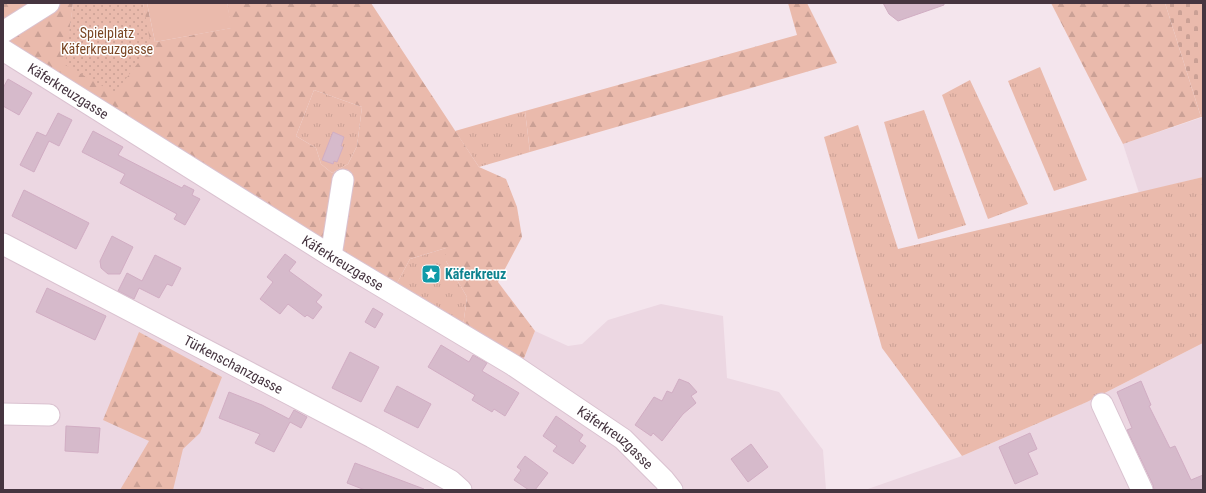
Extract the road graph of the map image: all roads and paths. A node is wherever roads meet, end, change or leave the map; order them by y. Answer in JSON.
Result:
{"nodes":[{"id":1,"x":49,"y":3,"type":"edge"},
{"id":2,"x":3,"y":32,"type":"edge"},
{"id":3,"x":3,"y":50,"type":"edge"},
{"id":4,"x":344,"y":180,"type":"dead end"},
{"id":5,"x":3,"y":244,"type":"edge"},
{"id":6,"x":331,"y":256,"type":"junction"},
{"id":7,"x":1102,"y":404,"type":"dead end"},
{"id":8,"x":3,"y":414,"type":"edge"},
{"id":9,"x":48,"y":415,"type":"dead end"},
{"id":10,"x":461,"y":490,"type":"edge"},
{"id":11,"x":672,"y":490,"type":"edge"},
{"id":12,"x":1142,"y":490,"type":"edge"}],
"edges":[{"from":1,"to":2,"type":"street"},
{"from":3,"to":6,"type":"street","name":"Käferkreuzgasse"},
{"from":4,"to":6,"type":"street"},
{"from":5,"to":10,"type":"street","name":"Türkenschanzgasse"},
{"from":6,"to":11,"type":"street","name":"Käferkreuzgasse"},
{"from":7,"to":12,"type":"street"},
{"from":8,"to":9,"type":"street"}]}
